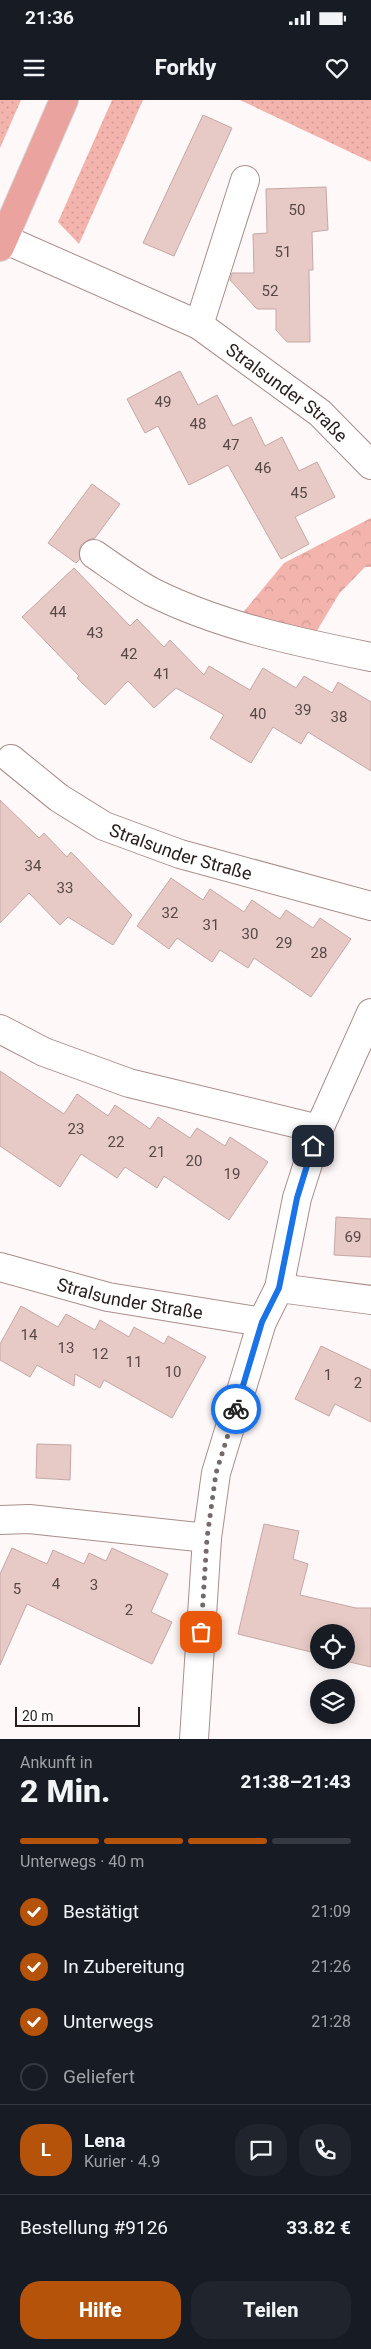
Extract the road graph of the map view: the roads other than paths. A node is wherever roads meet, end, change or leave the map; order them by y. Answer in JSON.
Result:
{"nodes":[{"id":1,"x":64,"y":100,"type":"edge"},
{"id":2,"x":245,"y":180,"type":"dead end"},
{"id":3,"x":2,"y":243,"type":"edge"},
{"id":4,"x":199,"y":325,"type":"junction"},
{"id":5,"x":371,"y":465,"type":"edge"},
{"id":6,"x":94,"y":554,"type":"dead end"},
{"id":7,"x":371,"y":658,"type":"edge"},
{"id":8,"x":11,"y":759,"type":"dead end"},
{"id":9,"x":371,"y":906,"type":"edge"},
{"id":10,"x":371,"y":1013,"type":"edge"},
{"id":11,"x":0,"y":1029,"type":"edge"},
{"id":12,"x":318,"y":1129,"type":"junction"},
{"id":13,"x":0,"y":1267,"type":"edge"},
{"id":14,"x":279,"y":1288,"type":"junction"},
{"id":15,"x":371,"y":1300,"type":"edge"},
{"id":16,"x":262,"y":1322,"type":"junction"},
{"id":17,"x":0,"y":1520,"type":"edge"},
{"id":18,"x":207,"y":1538,"type":"junction"},
{"id":19,"x":194,"y":1739,"type":"edge"}],
"edges":[{"from":1,"to":3,"type":"main road"},
{"from":2,"to":4,"type":"street"},
{"from":3,"to":4,"type":"street","name":"Stralsunder Straße"},
{"from":4,"to":5,"type":"street","name":"Stralsunder Straße"},
{"from":6,"to":7,"type":"street"},
{"from":8,"to":9,"type":"street","name":"Stralsunder Straße"},
{"from":10,"to":12,"type":"street"},
{"from":11,"to":12,"type":"street"},
{"from":12,"to":14,"type":"street"},
{"from":13,"to":16,"type":"street","name":"Stralsunder Straße"},
{"from":14,"to":15,"type":"street"},
{"from":14,"to":16,"type":"street"},
{"from":16,"to":18,"type":"street"},
{"from":17,"to":18,"type":"street"},
{"from":18,"to":19,"type":"street"}]}
